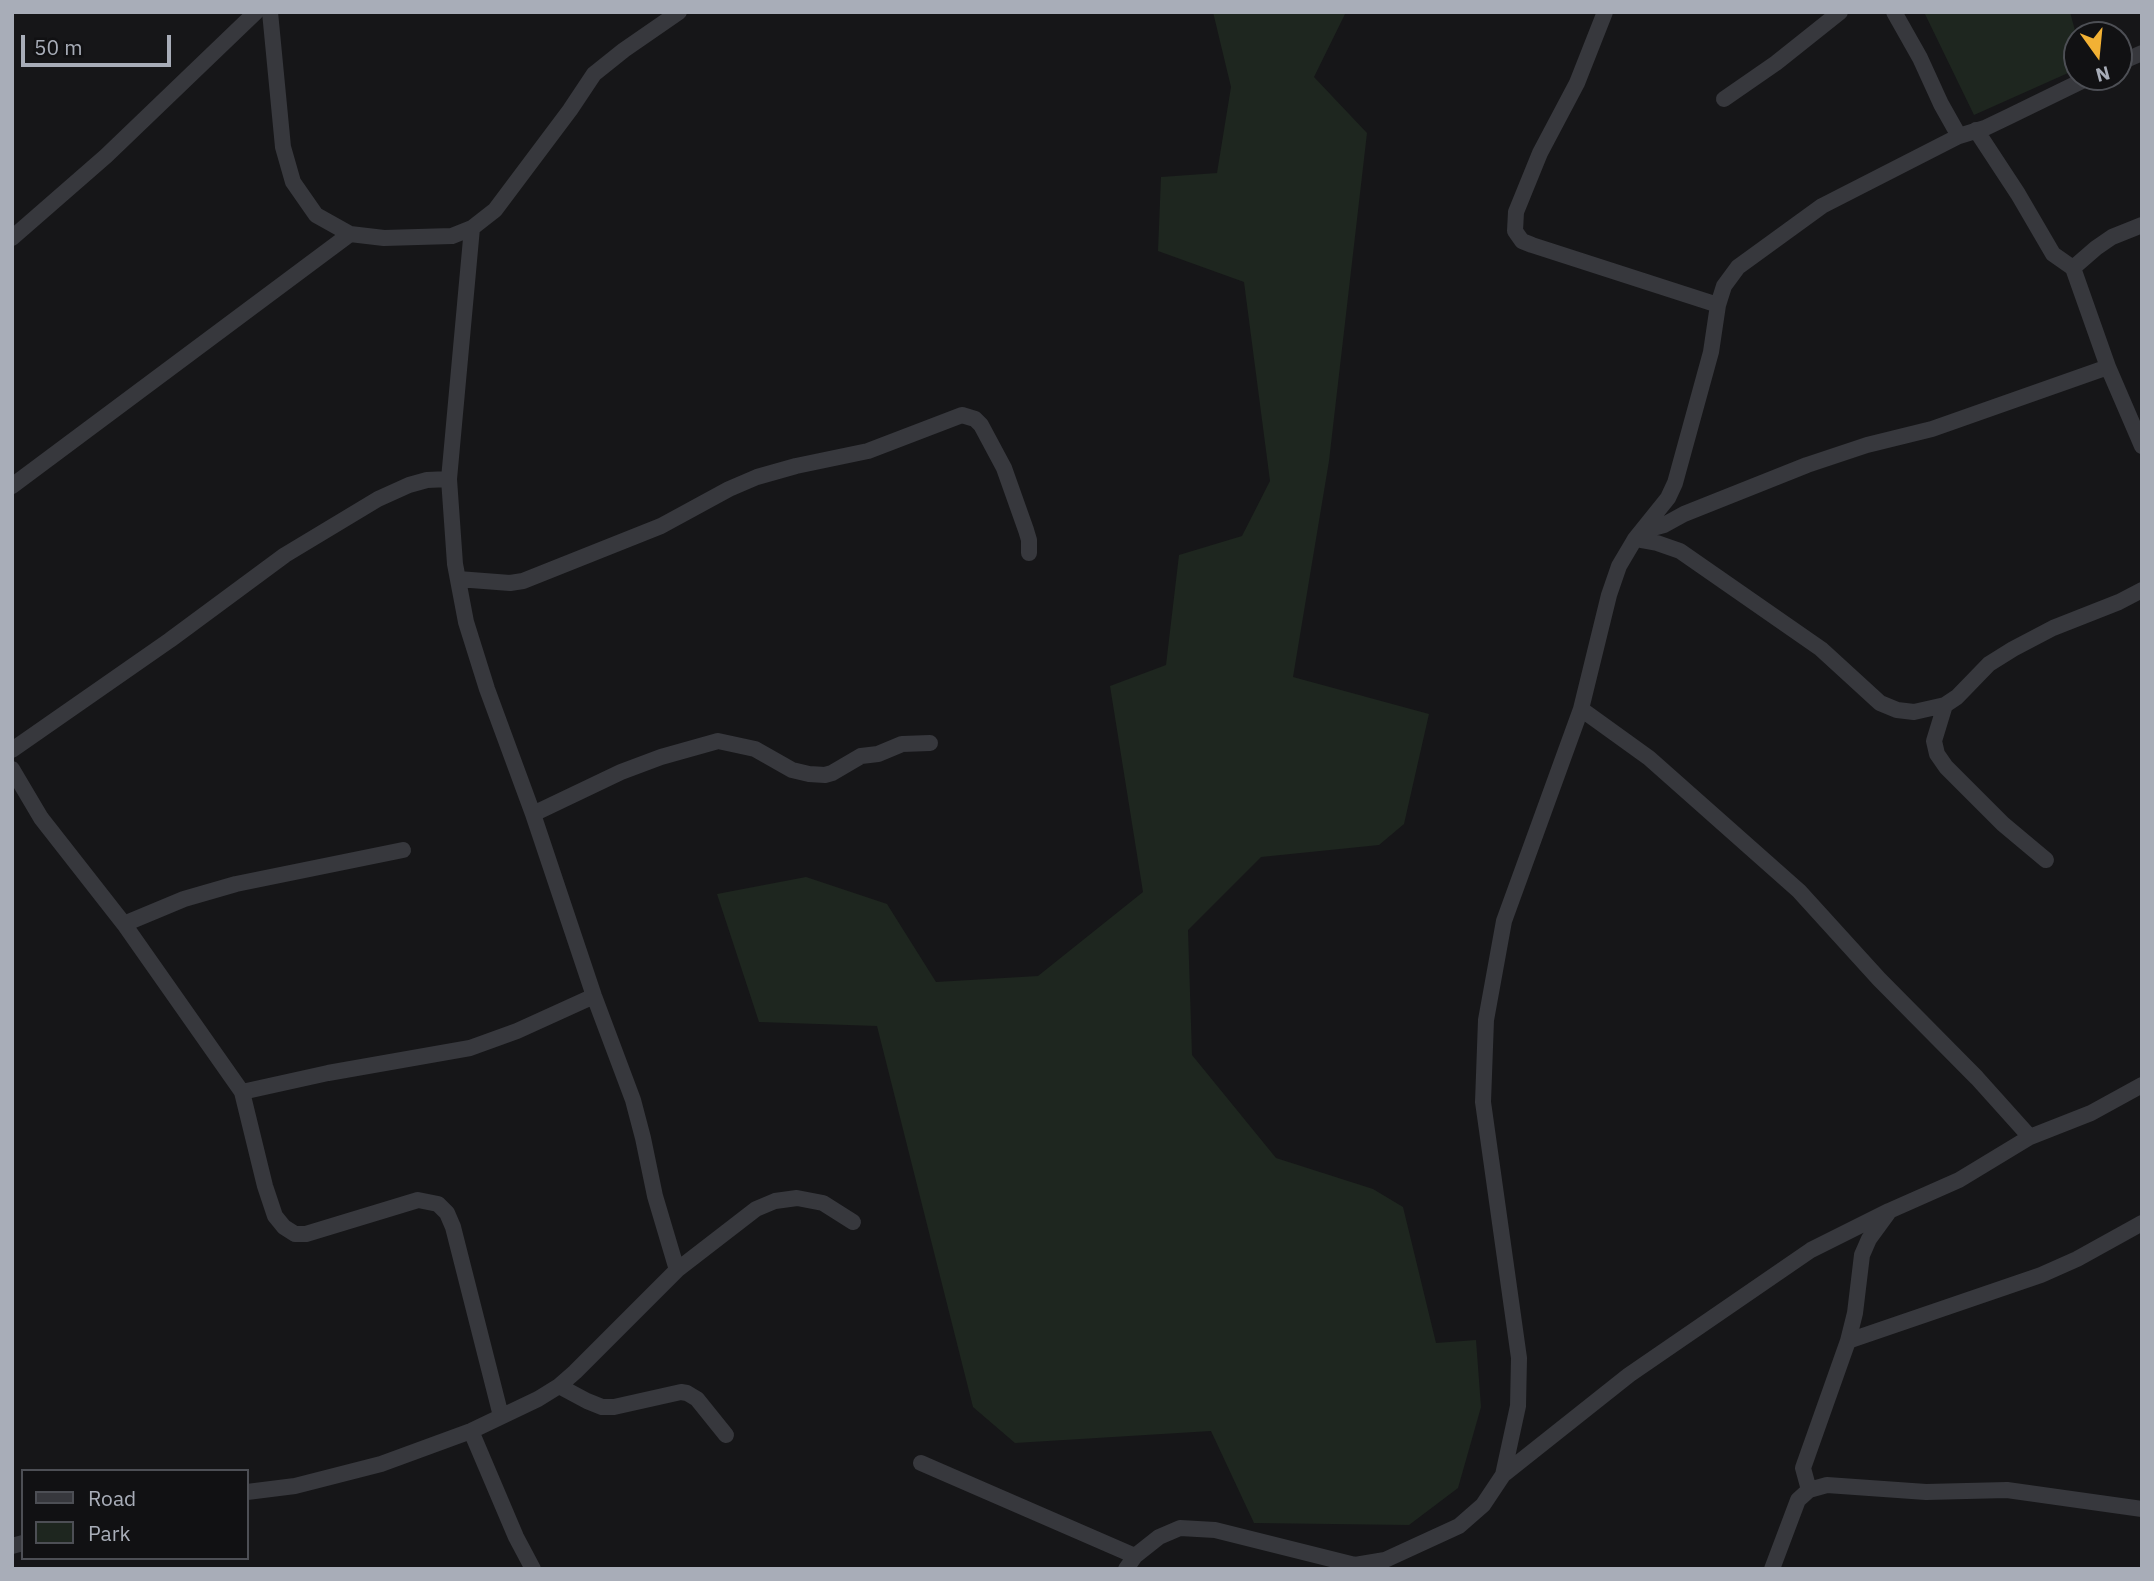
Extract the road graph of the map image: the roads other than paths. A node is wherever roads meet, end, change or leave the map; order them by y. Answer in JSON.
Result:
{"nodes":[{"id":1,"x":256,"y":12,"type":"edge"},
{"id":2,"x":270,"y":12,"type":"edge"},
{"id":3,"x":679,"y":12,"type":"edge"},
{"id":4,"x":1605,"y":12,"type":"edge"},
{"id":5,"x":1840,"y":12,"type":"edge"},
{"id":6,"x":1894,"y":12,"type":"edge"},
{"id":7,"x":2063,"y":90,"type":"edge"},
{"id":8,"x":1724,"y":99,"type":"dead end"},
{"id":9,"x":1976,"y":130,"type":"junction"},
{"id":10,"x":1959,"y":136,"type":"junction"},
{"id":11,"x":2142,"y":225,"type":"edge"},
{"id":12,"x":472,"y":228,"type":"junction"},
{"id":13,"x":350,"y":234,"type":"junction"},
{"id":14,"x":12,"y":238,"type":"edge"},
{"id":15,"x":2073,"y":268,"type":"junction"},
{"id":16,"x":1718,"y":305,"type":"junction"},
{"id":17,"x":2108,"y":367,"type":"junction"},
{"id":18,"x":2142,"y":446,"type":"edge"},
{"id":19,"x":449,"y":479,"type":"junction"},
{"id":20,"x":12,"y":486,"type":"edge"},
{"id":21,"x":1639,"y":535,"type":"junction"},
{"id":22,"x":1029,"y":553,"type":"dead end"},
{"id":23,"x":458,"y":579,"type":"junction"},
{"id":24,"x":2142,"y":590,"type":"edge"},
{"id":25,"x":1945,"y":705,"type":"junction"},
{"id":26,"x":1581,"y":709,"type":"junction"},
{"id":27,"x":930,"y":743,"type":"dead end"},
{"id":28,"x":12,"y":750,"type":"edge"},
{"id":29,"x":12,"y":769,"type":"edge"},
{"id":30,"x":533,"y":814,"type":"junction"},
{"id":31,"x":403,"y":850,"type":"dead end"},
{"id":32,"x":2046,"y":860,"type":"dead end"},
{"id":33,"x":124,"y":924,"type":"junction"},
{"id":34,"x":594,"y":996,"type":"junction"},
{"id":35,"x":2142,"y":1085,"type":"edge"},
{"id":36,"x":242,"y":1092,"type":"junction"},
{"id":37,"x":2030,"y":1137,"type":"junction"},
{"id":38,"x":1889,"y":1212,"type":"junction"},
{"id":39,"x":853,"y":1222,"type":"dead end"},
{"id":40,"x":2142,"y":1223,"type":"edge"},
{"id":41,"x":1836,"y":1238,"type":"junction"},
{"id":42,"x":1862,"y":1255,"type":"junction"},
{"id":43,"x":677,"y":1270,"type":"junction"},
{"id":44,"x":1848,"y":1341,"type":"junction"},
{"id":45,"x":559,"y":1386,"type":"junction"},
{"id":46,"x":501,"y":1416,"type":"junction"},
{"id":47,"x":471,"y":1431,"type":"junction"},
{"id":48,"x":726,"y":1434,"type":"dead end"},
{"id":49,"x":921,"y":1462,"type":"dead end"},
{"id":50,"x":1503,"y":1475,"type":"junction"},
{"id":51,"x":1809,"y":1490,"type":"junction"},
{"id":52,"x":248,"y":1492,"type":"edge"},
{"id":53,"x":2142,"y":1509,"type":"edge"},
{"id":54,"x":1131,"y":1562,"type":"edge"},
{"id":55,"x":1359,"y":1567,"type":"edge"},
{"id":56,"x":533,"y":1569,"type":"edge"},
{"id":57,"x":1772,"y":1569,"type":"edge"}],
"edges":[{"from":1,"to":14,"type":"street"},
{"from":2,"to":13,"type":"street"},
{"from":3,"to":12,"type":"street"},
{"from":4,"to":16,"type":"street"},
{"from":5,"to":8,"type":"street"},
{"from":6,"to":10,"type":"street"},
{"from":7,"to":9,"type":"street"},
{"from":9,"to":10,"type":"street"},
{"from":9,"to":15,"type":"street"},
{"from":10,"to":16,"type":"street"},
{"from":11,"to":15,"type":"street"},
{"from":12,"to":13,"type":"street"},
{"from":12,"to":19,"type":"street"},
{"from":13,"to":20,"type":"street"},
{"from":15,"to":17,"type":"street"},
{"from":16,"to":21,"type":"street"},
{"from":17,"to":18,"type":"street"},
{"from":17,"to":21,"type":"street"},
{"from":19,"to":23,"type":"street"},
{"from":19,"to":28,"type":"street"},
{"from":21,"to":25,"type":"street"},
{"from":21,"to":26,"type":"street"},
{"from":22,"to":23,"type":"street"},
{"from":23,"to":30,"type":"street"},
{"from":24,"to":25,"type":"street"},
{"from":25,"to":32,"type":"street"},
{"from":26,"to":37,"type":"street"},
{"from":26,"to":50,"type":"street"},
{"from":27,"to":30,"type":"street"},
{"from":29,"to":33,"type":"street"},
{"from":30,"to":34,"type":"street"},
{"from":31,"to":33,"type":"street"},
{"from":33,"to":36,"type":"street"},
{"from":34,"to":36,"type":"street"},
{"from":34,"to":43,"type":"street"},
{"from":35,"to":37,"type":"street"},
{"from":36,"to":46,"type":"street"},
{"from":37,"to":38,"type":"street"},
{"from":38,"to":41,"type":"street"},
{"from":38,"to":42,"type":"street"},
{"from":39,"to":43,"type":"street"},
{"from":40,"to":44,"type":"street"},
{"from":41,"to":42,"type":"street"},
{"from":41,"to":50,"type":"street"},
{"from":42,"to":44,"type":"street"},
{"from":43,"to":45,"type":"street"},
{"from":44,"to":51,"type":"street"},
{"from":45,"to":46,"type":"street"},
{"from":45,"to":48,"type":"street"},
{"from":46,"to":47,"type":"street"},
{"from":47,"to":52,"type":"street"},
{"from":47,"to":56,"type":"street"},
{"from":49,"to":54,"type":"street"},
{"from":50,"to":55,"type":"street"},
{"from":51,"to":53,"type":"street"},
{"from":51,"to":57,"type":"street"},
{"from":54,"to":55,"type":"street"}]}
